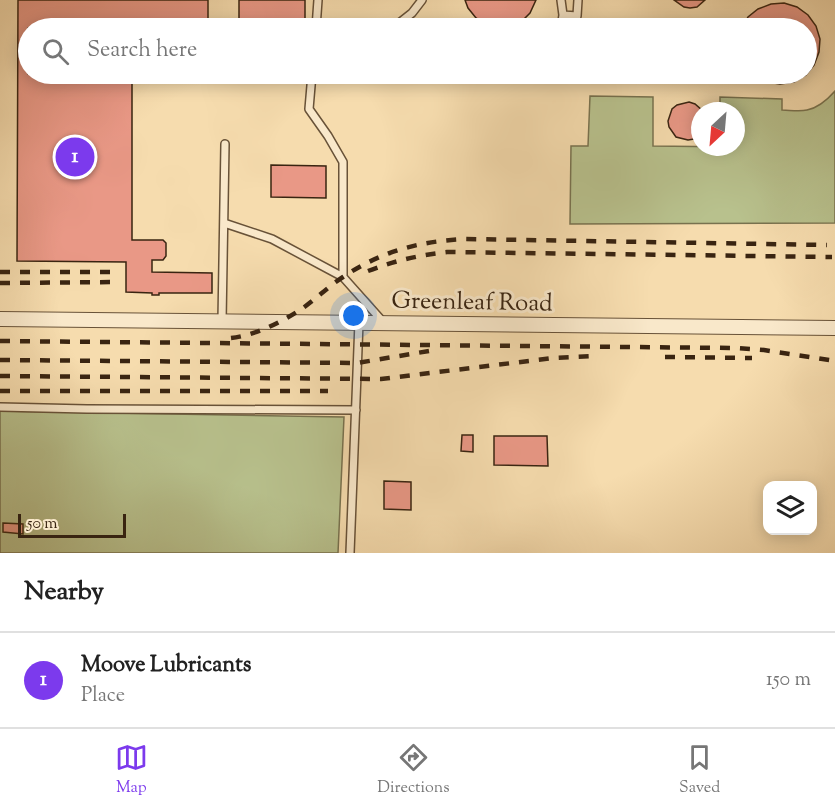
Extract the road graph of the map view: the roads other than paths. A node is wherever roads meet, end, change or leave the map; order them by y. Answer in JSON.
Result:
{"nodes":[{"id":1,"x":318,"y":0,"type":"edge"},
{"id":2,"x":422,"y":0,"type":"edge"},
{"id":3,"x":561,"y":0,"type":"edge"},
{"id":4,"x":578,"y":0,"type":"edge"},
{"id":5,"x":563,"y":15,"type":"junction"},
{"id":6,"x":317,"y":18,"type":"edge"},
{"id":7,"x":406,"y":18,"type":"edge"},
{"id":8,"x":563,"y":18,"type":"edge"},
{"id":9,"x":311,"y":84,"type":"edge"},
{"id":10,"x":225,"y":144,"type":"dead end"},
{"id":11,"x":224,"y":223,"type":"junction"},
{"id":12,"x":343,"y":277,"type":"junction"},
{"id":13,"x":0,"y":319,"type":"edge"},
{"id":14,"x":222,"y":321,"type":"junction"},
{"id":15,"x":358,"y":322,"type":"junction"},
{"id":16,"x":384,"y":323,"type":"junction"},
{"id":17,"x":835,"y":328,"type":"edge"},
{"id":18,"x":0,"y":407,"type":"edge"},
{"id":19,"x":356,"y":410,"type":"junction"},
{"id":20,"x":350,"y":553,"type":"edge"}],
"edges":[{"from":1,"to":6,"type":"lane"},
{"from":2,"to":7,"type":"lane"},
{"from":3,"to":5,"type":"lane"},
{"from":4,"to":5,"type":"lane"},
{"from":5,"to":8,"type":"lane"},
{"from":9,"to":12,"type":"lane"},
{"from":10,"to":11,"type":"lane"},
{"from":11,"to":12,"type":"lane"},
{"from":11,"to":14,"type":"lane"},
{"from":12,"to":16,"type":"lane"},
{"from":13,"to":14,"type":"street","name":"Greenleaf Road"},
{"from":14,"to":15,"type":"street","name":"Greenleaf Road"},
{"from":15,"to":16,"type":"street","name":"Greenleaf Road"},
{"from":15,"to":19,"type":"lane"},
{"from":16,"to":17,"type":"street","name":"Greenleaf Road"},
{"from":18,"to":19,"type":"lane"},
{"from":19,"to":20,"type":"lane"}]}
